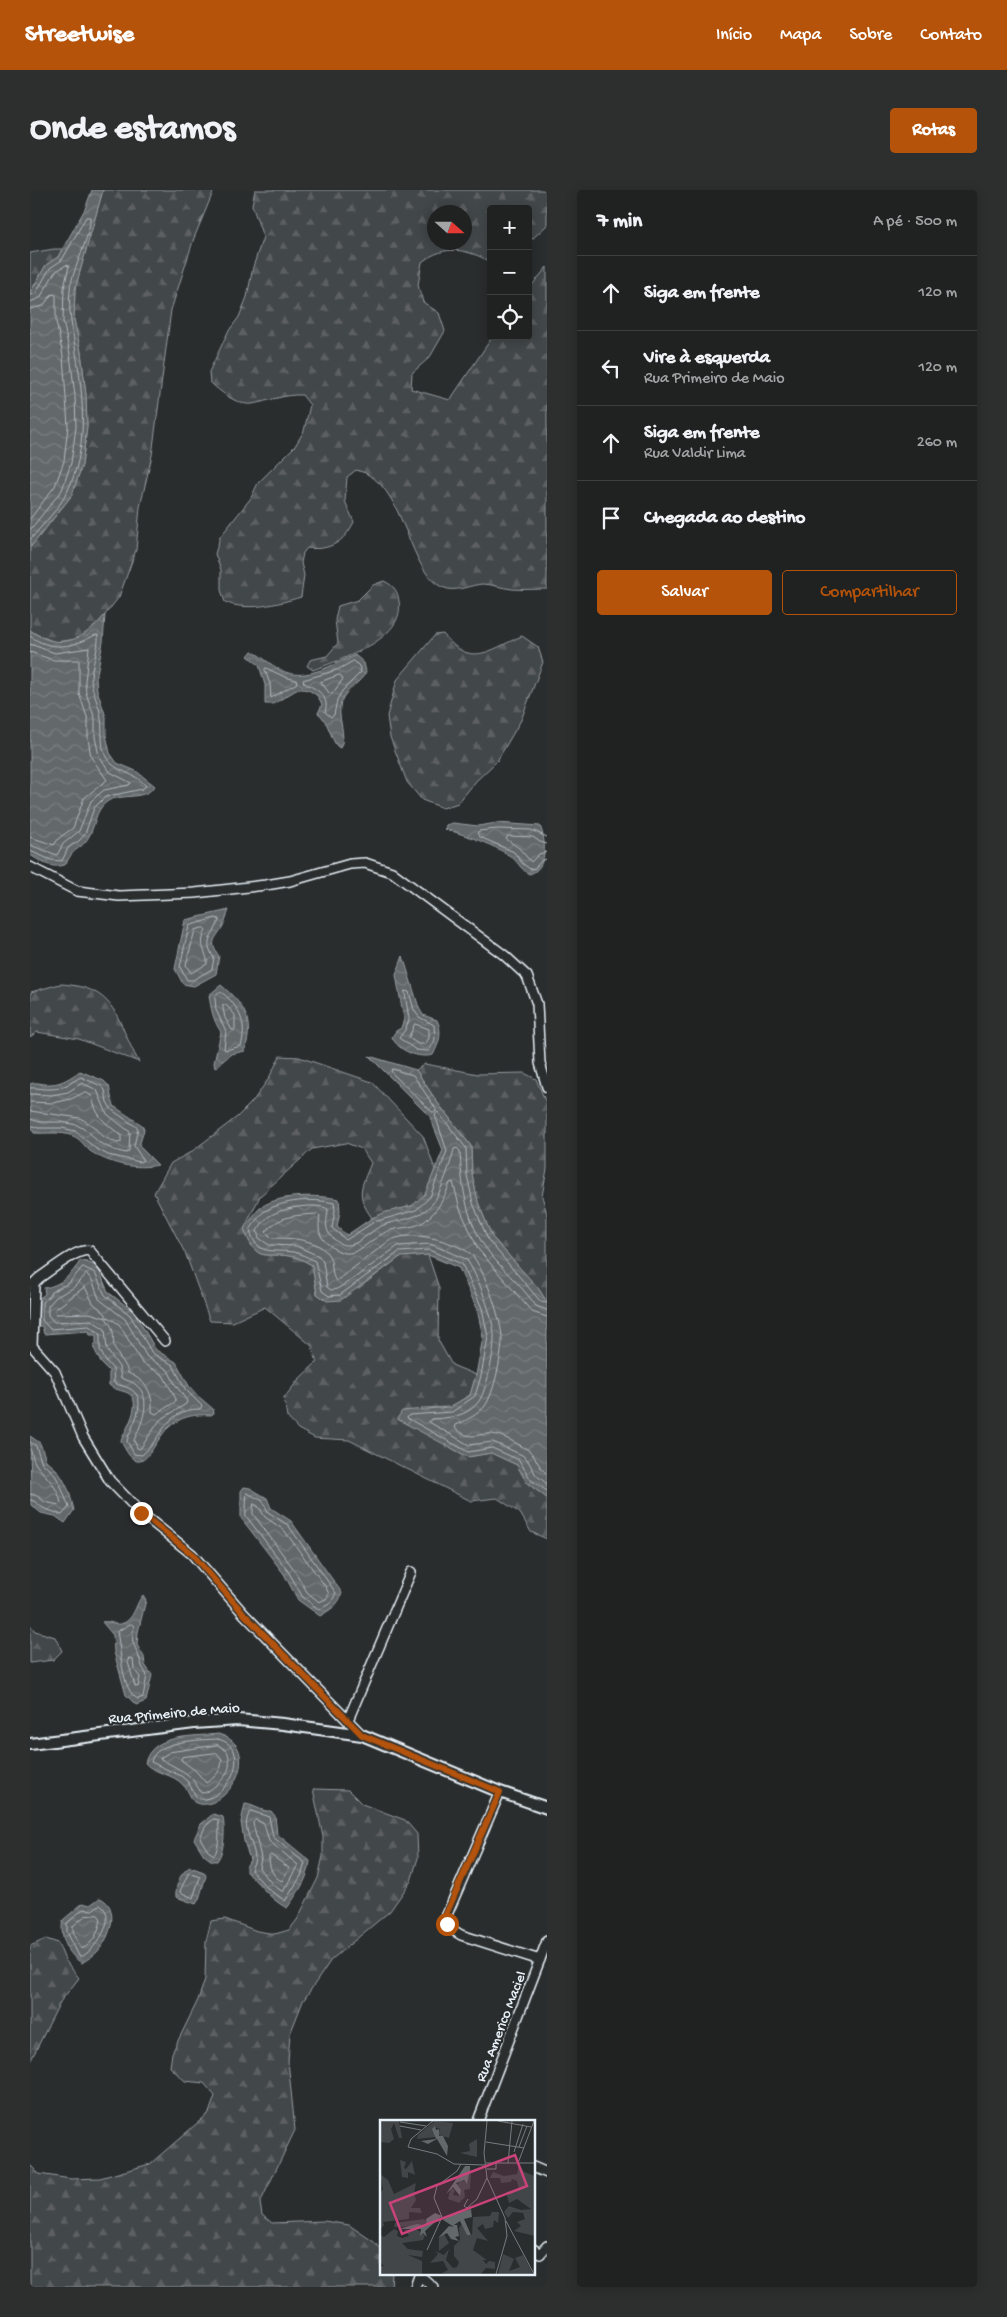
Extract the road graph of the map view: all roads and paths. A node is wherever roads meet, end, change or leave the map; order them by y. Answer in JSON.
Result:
{"nodes":[{"id":1,"x":30,"y":867,"type":"edge"},
{"id":2,"x":547,"y":1087,"type":"edge"},
{"id":3,"x":165,"y":1341,"type":"dead end"},
{"id":4,"x":411,"y":1572,"type":"dead end"},
{"id":5,"x":348,"y":1720,"type":"junction"},
{"id":6,"x":362,"y":1735,"type":"junction"},
{"id":7,"x":30,"y":1744,"type":"edge"},
{"id":8,"x":500,"y":1792,"type":"junction"},
{"id":9,"x":547,"y":1808,"type":"edge"},
{"id":10,"x":547,"y":1941,"type":"edge"},
{"id":11,"x":540,"y":1960,"type":"junction"},
{"id":12,"x":478,"y":2120,"type":"edge"},
{"id":13,"x":534,"y":2167,"type":"edge"},
{"id":14,"x":547,"y":2173,"type":"edge"},
{"id":15,"x":547,"y":2246,"type":"edge"},
{"id":16,"x":534,"y":2250,"type":"edge"},
{"id":17,"x":420,"y":2274,"type":"edge"},
{"id":18,"x":415,"y":2287,"type":"edge"},
{"id":19,"x":433,"y":2287,"type":"edge"}],
"edges":[{"from":1,"to":2,"type":"street"},
{"from":3,"to":5,"type":"street"},
{"from":4,"to":5,"type":"street"},
{"from":5,"to":6,"type":"street"},
{"from":6,"to":7,"type":"main road","name":"Rua Primeiro de Maio"},
{"from":6,"to":8,"type":"main road","name":"Rua Primeiro de Maio"},
{"from":8,"to":9,"type":"main road","name":"Rua Primeiro de Maio"},
{"from":8,"to":11,"type":"street"},
{"from":10,"to":11,"type":"street","name":"Rua Americo Maciel"},
{"from":11,"to":12,"type":"street","name":"Rua Americo Maciel"},
{"from":13,"to":14,"type":"street"},
{"from":15,"to":16,"type":"street"},
{"from":17,"to":18,"type":"street"},
{"from":17,"to":19,"type":"street"}]}
